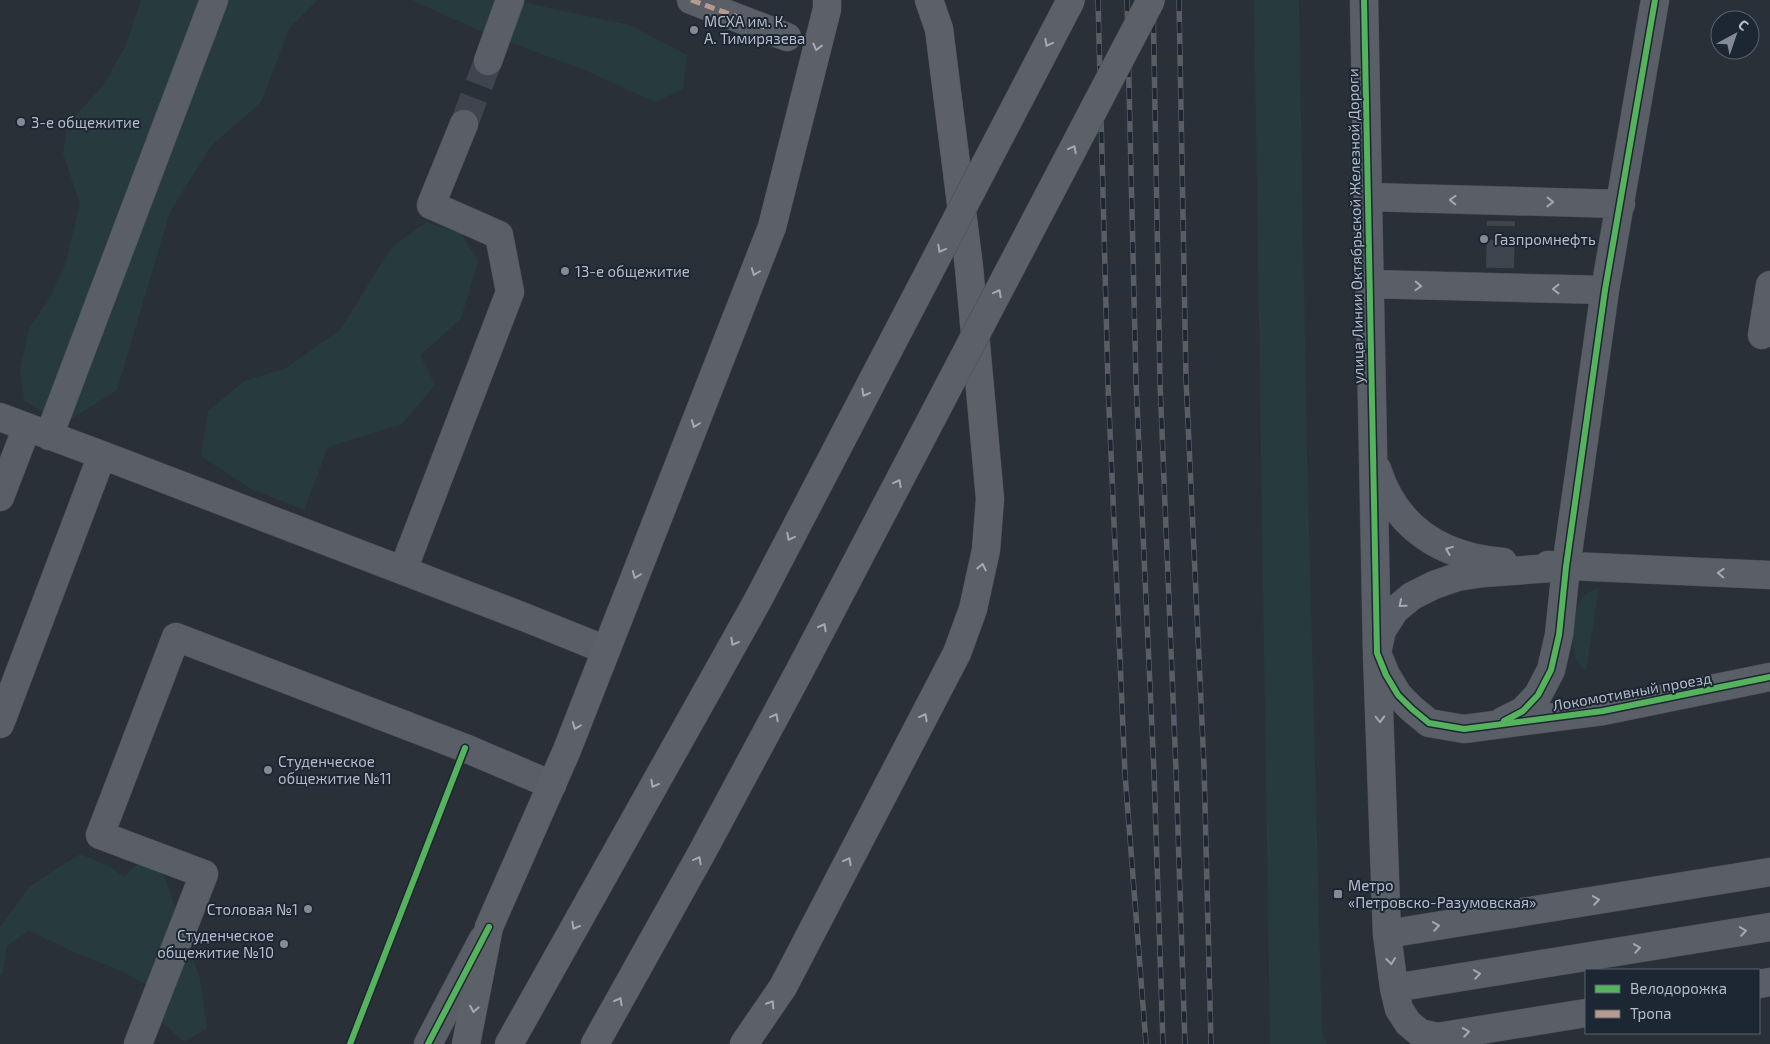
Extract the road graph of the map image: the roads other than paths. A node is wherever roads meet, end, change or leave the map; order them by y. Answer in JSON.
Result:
{"nodes":[{"id":1,"x":214,"y":0,"type":"edge"},
{"id":2,"x":510,"y":0,"type":"edge"},
{"id":3,"x":691,"y":0,"type":"edge"},
{"id":4,"x":827,"y":0,"type":"edge"},
{"id":5,"x":929,"y":0,"type":"edge"},
{"id":6,"x":1071,"y":0,"type":"edge"},
{"id":7,"x":1151,"y":0,"type":"edge"},
{"id":8,"x":1364,"y":0,"type":"edge"},
{"id":9,"x":1655,"y":0,"type":"edge"},
{"id":10,"x":776,"y":32,"type":"dead end"},
{"id":11,"x":488,"y":60,"type":"tunnel mouth"},
{"id":12,"x":464,"y":124,"type":"tunnel mouth"},
{"id":13,"x":1368,"y":197,"type":"junction"},
{"id":14,"x":1621,"y":204,"type":"junction"},
{"id":15,"x":1369,"y":284,"type":"junction"},
{"id":16,"x":1770,"y":285,"type":"edge"},
{"id":17,"x":1605,"y":290,"type":"junction"},
{"id":18,"x":1762,"y":335,"type":"dead end"},
{"id":19,"x":0,"y":417,"type":"edge"},
{"id":20,"x":38,"y":431,"type":"junction"},
{"id":21,"x":1372,"y":451,"type":"junction"},
{"id":22,"x":102,"y":454,"type":"junction"},
{"id":23,"x":0,"y":497,"type":"edge"},
{"id":24,"x":1566,"y":567,"type":"junction"},
{"id":25,"x":403,"y":570,"type":"junction"},
{"id":26,"x":1770,"y":575,"type":"edge"},
{"id":27,"x":606,"y":650,"type":"junction"},
{"id":28,"x":1377,"y":653,"type":"junction"},
{"id":29,"x":1770,"y":677,"type":"edge"},
{"id":30,"x":0,"y":724,"type":"edge"},
{"id":31,"x":1495,"y":725,"type":"junction"},
{"id":32,"x":552,"y":785,"type":"junction"},
{"id":33,"x":1770,"y":872,"type":"edge"},
{"id":34,"x":489,"y":927,"type":"junction"},
{"id":35,"x":1770,"y":927,"type":"edge"},
{"id":36,"x":1387,"y":934,"type":"junction"},
{"id":37,"x":1394,"y":988,"type":"junction"},
{"id":38,"x":1585,"y":1013,"type":"edge"},
{"id":39,"x":1438,"y":1040,"type":"edge"},
{"id":40,"x":138,"y":1044,"type":"edge"},
{"id":41,"x":428,"y":1044,"type":"edge"},
{"id":42,"x":466,"y":1044,"type":"edge"},
{"id":43,"x":509,"y":1044,"type":"edge"},
{"id":44,"x":595,"y":1044,"type":"edge"},
{"id":45,"x":744,"y":1044,"type":"edge"}],
"edges":[{"from":1,"to":20,"type":"street"},
{"from":2,"to":11,"type":"street"},
{"from":3,"to":10,"type":"street"},
{"from":4,"to":27,"type":"main road","one_way":true},
{"from":45,"to":5,"type":"main road","one_way":true},
{"from":6,"to":43,"type":"main road","one_way":true,"bridge":true},
{"from":44,"to":7,"type":"main road","one_way":true,"bridge":true},
{"from":8,"to":13,"type":"street","name":"улица Линии Октябрьской Железной Дороги"},
{"from":9,"to":14,"type":"street"},
{"from":12,"to":25,"type":"street"},
{"from":13,"to":14,"type":"street"},
{"from":13,"to":15,"type":"street","name":"улица Линии Октябрьской Железной Дороги"},
{"from":14,"to":17,"type":"street"},
{"from":15,"to":17,"type":"street"},
{"from":15,"to":21,"type":"street","name":"улица Линии Октябрьской Железной Дороги"},
{"from":16,"to":18,"type":"street"},
{"from":17,"to":24,"type":"street"},
{"from":19,"to":20,"type":"street"},
{"from":20,"to":22,"type":"street"},
{"from":20,"to":23,"type":"street"},
{"from":24,"to":21,"type":"street","one_way":true},
{"from":21,"to":28,"type":"street","name":"Локомотивный проезд"},
{"from":22,"to":25,"type":"street"},
{"from":22,"to":30,"type":"street"},
{"from":26,"to":24,"type":"street","one_way":true},
{"from":24,"to":28,"type":"street","one_way":true},
{"from":24,"to":31,"type":"street"},
{"from":25,"to":27,"type":"street"},
{"from":27,"to":32,"type":"main road","one_way":true},
{"from":28,"to":31,"type":"street","name":"Локомотивный проезд"},
{"from":28,"to":36,"type":"street","one_way":true},
{"from":29,"to":31,"type":"street","name":"Локомотивный проезд"},
{"from":32,"to":34,"type":"main road"},
{"from":32,"to":40,"type":"street"},
{"from":36,"to":33,"type":"street","one_way":true},
{"from":34,"to":41,"type":"street"},
{"from":34,"to":42,"type":"main road","one_way":true},
{"from":37,"to":35,"type":"street","one_way":true},
{"from":36,"to":37,"type":"street","one_way":true},
{"from":37,"to":39,"type":"street"},
{"from":39,"to":38,"type":"street","one_way":true}]}
